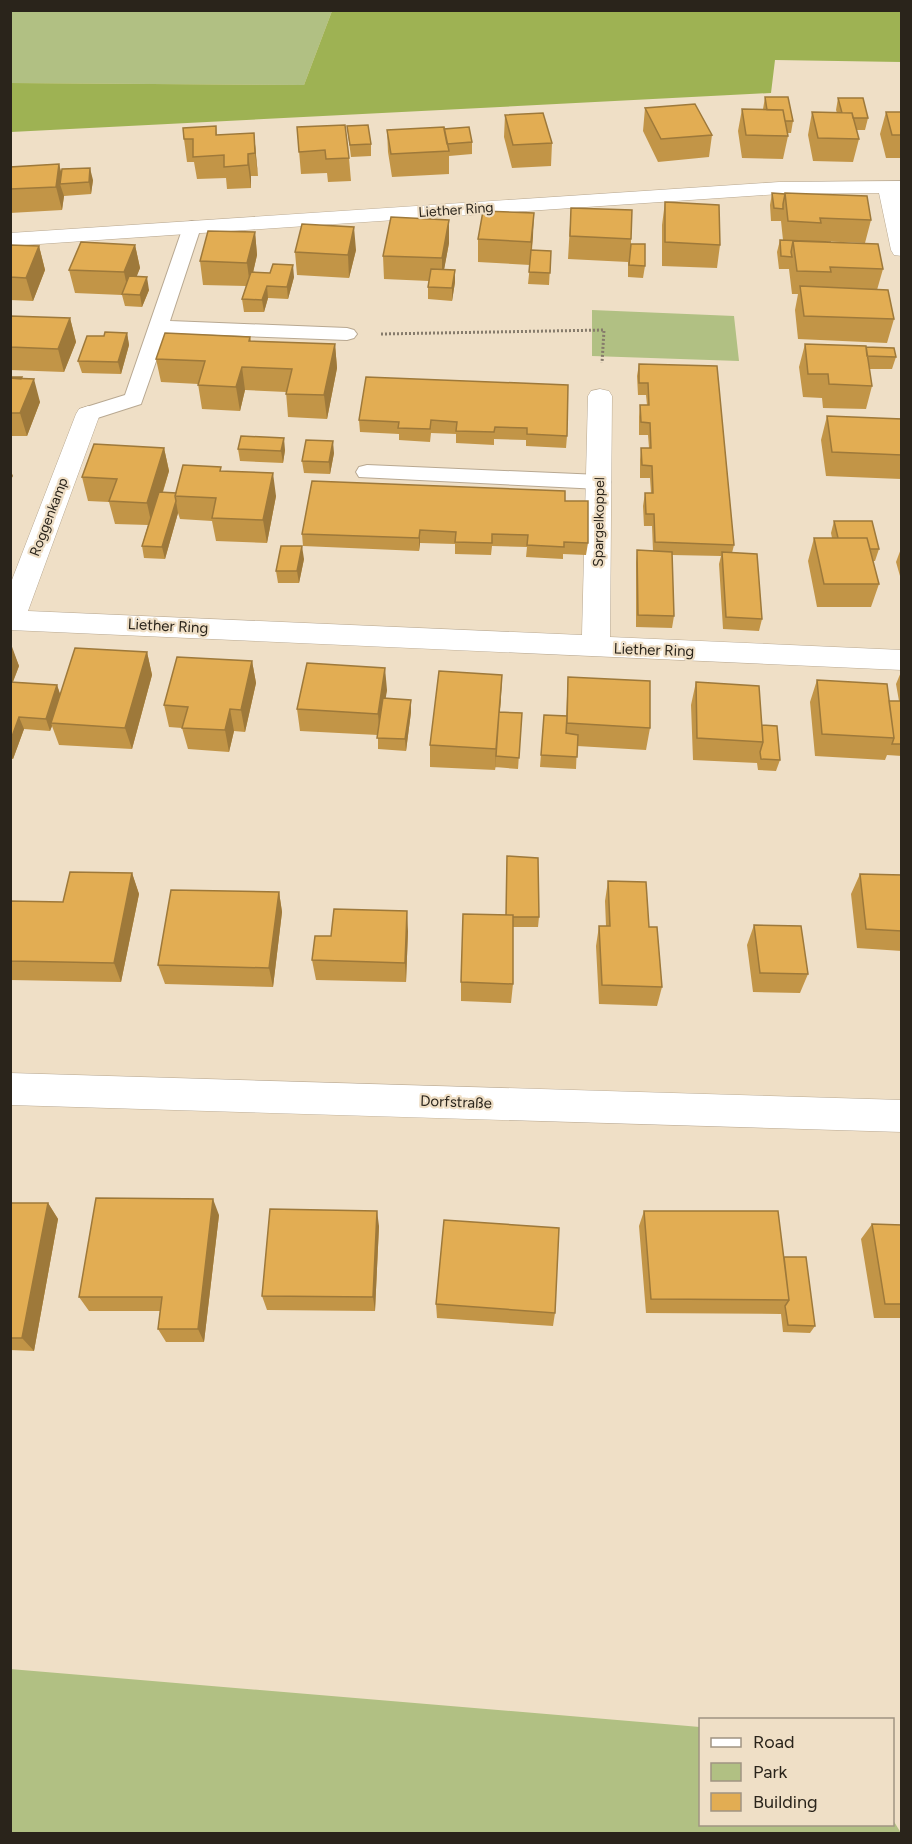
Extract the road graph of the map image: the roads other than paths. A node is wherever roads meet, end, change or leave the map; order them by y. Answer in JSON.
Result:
{"nodes":[{"id":1,"x":895,"y":187,"type":"edge"},
{"id":2,"x":192,"y":227,"type":"junction"},
{"id":3,"x":10,"y":240,"type":"edge"},
{"id":4,"x":902,"y":250,"type":"edge"},
{"id":5,"x":158,"y":327,"type":"junction"},
{"id":6,"x":347,"y":334,"type":"road end"},
{"id":7,"x":600,"y":396,"type":"road end"},
{"id":8,"x":88,"y":414,"type":"joint"},
{"id":9,"x":367,"y":472,"type":"dead end"},
{"id":10,"x":600,"y":483,"type":"junction"},
{"id":11,"x":11,"y":620,"type":"edge"},
{"id":12,"x":596,"y":648,"type":"junction"},
{"id":13,"x":902,"y":660,"type":"edge"},
{"id":14,"x":10,"y":1089,"type":"edge"},
{"id":15,"x":902,"y":1116,"type":"edge"}],
"edges":[{"from":1,"to":2,"type":"street","name":"Liether Ring"},
{"from":1,"to":4,"type":"street"},
{"from":2,"to":3,"type":"street","name":"Liether Ring"},
{"from":2,"to":5,"type":"lane"},
{"from":5,"to":6,"type":"lane"},
{"from":5,"to":8,"type":"lane"},
{"from":7,"to":10,"type":"street","name":"Spargelkoppel"},
{"from":8,"to":11,"type":"street","name":"Roggenkamp"},
{"from":9,"to":10,"type":"lane"},
{"from":10,"to":12,"type":"street","name":"Spargelkoppel"},
{"from":11,"to":12,"type":"street","name":"Liether Ring"},
{"from":12,"to":13,"type":"street","name":"Liether Ring"},
{"from":14,"to":15,"type":"street","name":"Dorfstraße"}]}
